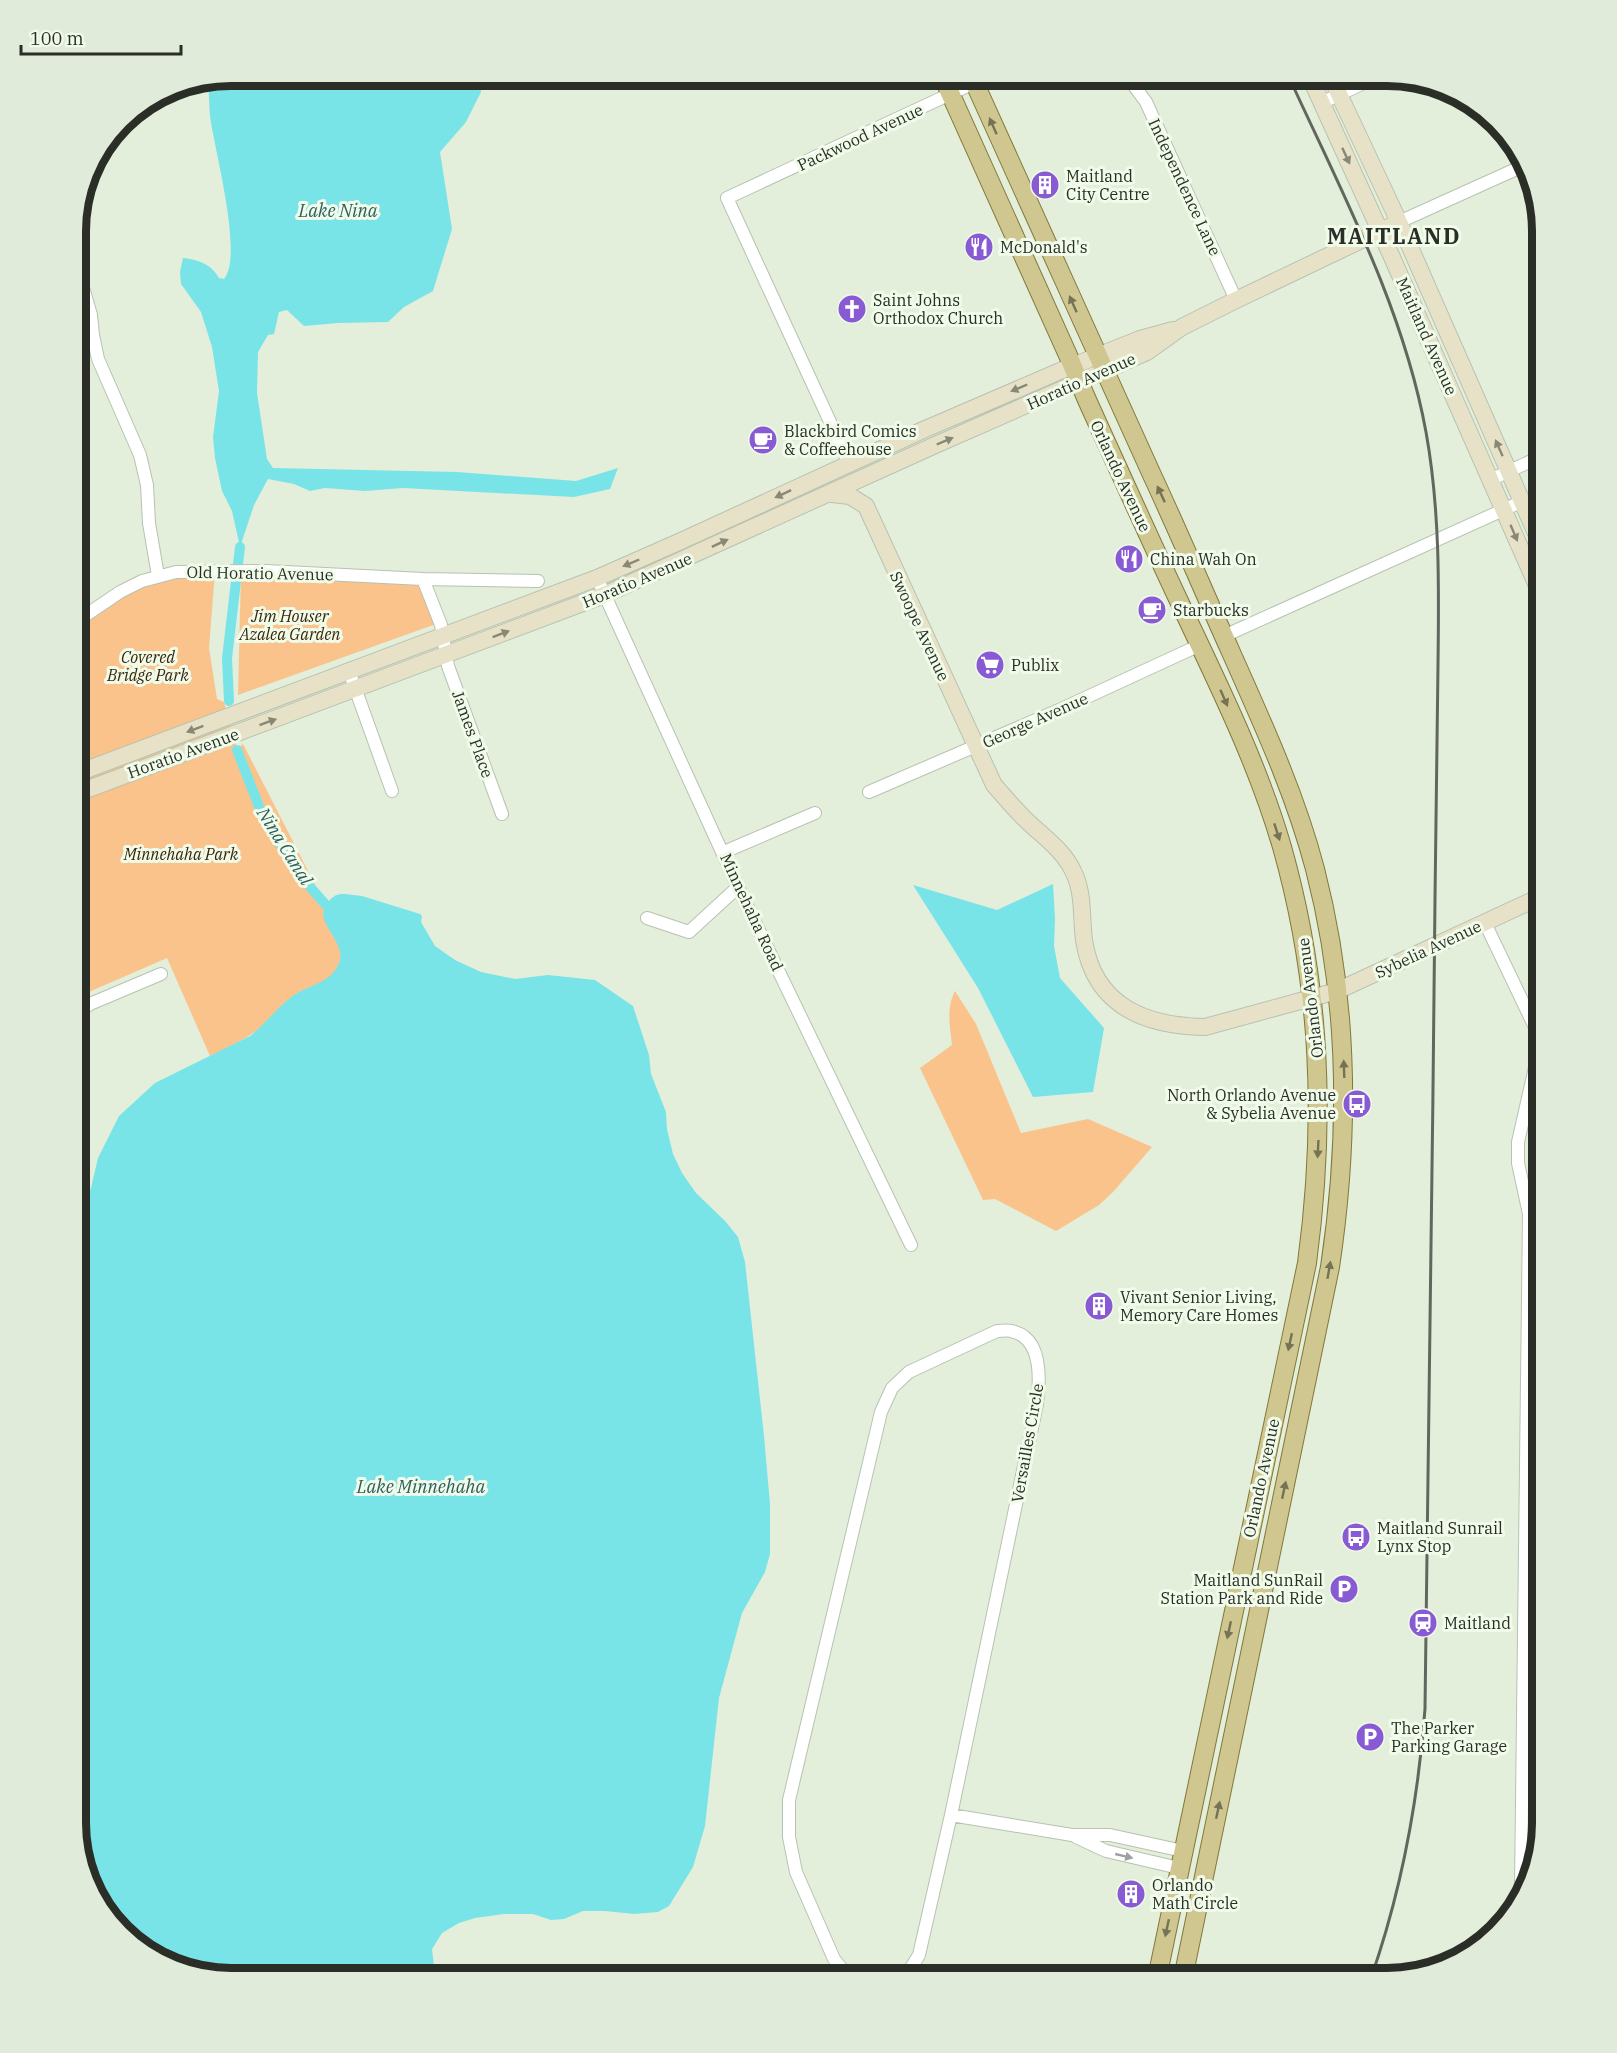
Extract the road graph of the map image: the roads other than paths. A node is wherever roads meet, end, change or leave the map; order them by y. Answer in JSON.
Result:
{"nodes":[{"id":1,"x":947,"y":86,"type":"edge"},
{"id":2,"x":963,"y":86,"type":"edge"},
{"id":3,"x":976,"y":86,"type":"edge"},
{"id":4,"x":1135,"y":86,"type":"edge"},
{"id":5,"x":1314,"y":86,"type":"edge"},
{"id":6,"x":1336,"y":86,"type":"edge"},
{"id":7,"x":1358,"y":86,"type":"edge"},
{"id":8,"x":951,"y":95,"type":"junction"},
{"id":9,"x":1340,"y":95,"type":"junction"},
{"id":10,"x":1321,"y":103,"type":"junction"},
{"id":11,"x":1518,"y":168,"type":"edge"},
{"id":12,"x":1399,"y":222,"type":"junction"},
{"id":13,"x":1380,"y":231,"type":"junction"},
{"id":14,"x":1236,"y":300,"type":"junction"},
{"id":15,"x":86,"y":305,"type":"edge"},
{"id":16,"x":1443,"y":322,"type":"junction"},
{"id":17,"x":1424,"y":331,"type":"junction"},
{"id":18,"x":1101,"y":364,"type":"junction"},
{"id":19,"x":1076,"y":374,"type":"junction"},
{"id":20,"x":1532,"y":461,"type":"edge"},
{"id":21,"x":843,"y":467,"type":"junction"},
{"id":22,"x":1510,"y":471,"type":"junction"},
{"id":23,"x":875,"y":473,"type":"junction"},
{"id":24,"x":1490,"y":480,"type":"junction"},
{"id":25,"x":830,"y":493,"type":"junction"},
{"id":26,"x":1523,"y":501,"type":"junction"},
{"id":27,"x":866,"y":506,"type":"junction"},
{"id":28,"x":1504,"y":510,"type":"junction"},
{"id":29,"x":1532,"y":523,"type":"edge"},
{"id":30,"x":1532,"y":574,"type":"edge"},
{"id":31,"x":158,"y":576,"type":"junction"},
{"id":32,"x":597,"y":578,"type":"junction"},
{"id":33,"x":423,"y":579,"type":"junction"},
{"id":34,"x":538,"y":581,"type":"dead end"},
{"id":35,"x":604,"y":595,"type":"junction"},
{"id":36,"x":86,"y":615,"type":"edge"},
{"id":37,"x":444,"y":636,"type":"junction"},
{"id":38,"x":1224,"y":636,"type":"junction"},
{"id":39,"x":1200,"y":645,"type":"junction"},
{"id":40,"x":447,"y":655,"type":"junction"},
{"id":41,"x":349,"y":671,"type":"junction"},
{"id":42,"x":355,"y":689,"type":"junction"},
{"id":43,"x":975,"y":746,"type":"junction"},
{"id":44,"x":86,"y":770,"type":"edge"},
{"id":45,"x":86,"y":790,"type":"edge"},
{"id":46,"x":392,"y":791,"type":"dead end"},
{"id":47,"x":869,"y":792,"type":"dead end"},
{"id":48,"x":502,"y":813,"type":"dead end"},
{"id":49,"x":815,"y":813,"type":"dead end"},
{"id":50,"x":724,"y":852,"type":"junction"},
{"id":51,"x":738,"y":887,"type":"junction"},
{"id":52,"x":1532,"y":901,"type":"edge"},
{"id":53,"x":647,"y":918,"type":"dead end"},
{"id":54,"x":1485,"y":923,"type":"junction"},
{"id":55,"x":161,"y":974,"type":"dead end"},
{"id":56,"x":1337,"y":991,"type":"junction"},
{"id":57,"x":1313,"y":997,"type":"junction"},
{"id":58,"x":86,"y":1007,"type":"edge"},
{"id":59,"x":1532,"y":1020,"type":"edge"},
{"id":60,"x":1532,"y":1083,"type":"edge"},
{"id":61,"x":911,"y":1245,"type":"dead end"},
{"id":62,"x":1273,"y":1547,"type":"junction"},
{"id":63,"x":1246,"y":1552,"type":"junction"},
{"id":64,"x":1532,"y":1553,"type":"edge"},
{"id":65,"x":1526,"y":1554,"type":"junction"},
{"id":66,"x":951,"y":1815,"type":"junction"},
{"id":67,"x":1190,"y":1818,"type":"junction"},
{"id":68,"x":1072,"y":1836,"type":"junction"},
{"id":69,"x":1181,"y":1859,"type":"junction"},
{"id":70,"x":1206,"y":1864,"type":"junction"},
{"id":71,"x":1521,"y":1875,"type":"edge"},
{"id":72,"x":1196,"y":1908,"type":"junction"},
{"id":73,"x":842,"y":1968,"type":"edge"},
{"id":74,"x":911,"y":1968,"type":"edge"},
{"id":75,"x":1158,"y":1968,"type":"edge"},
{"id":76,"x":1185,"y":1968,"type":"edge"}],
"edges":[{"from":1,"to":8,"type":"main road","name":"Orlando Avenue"},
{"from":2,"to":8,"type":"street","name":"Packwood Avenue"},
{"from":18,"to":3,"type":"main road","name":"Orlando Avenue","one_way":true},
{"from":4,"to":14,"type":"street","name":"Independence Lane"},
{"from":5,"to":10,"type":"main road","name":"Maitland Avenue"},
{"from":6,"to":9,"type":"main road","name":"Maitland Avenue"},
{"from":7,"to":9,"type":"street"},
{"from":8,"to":19,"type":"main road","name":"Orlando Avenue"},
{"from":8,"to":21,"type":"street","name":"Packwood Avenue"},
{"from":9,"to":10,"type":"street"},
{"from":9,"to":12,"type":"main road","name":"Maitland Avenue"},
{"from":10,"to":13,"type":"main road","name":"Maitland Avenue","one_way":true},
{"from":11,"to":12,"type":"street","name":"Horatio Avenue"},
{"from":12,"to":13,"type":"main road","name":"Horatio Avenue"},
{"from":12,"to":16,"type":"main road","name":"Maitland Avenue"},
{"from":13,"to":14,"type":"main road","name":"Horatio Avenue"},
{"from":13,"to":17,"type":"main road","name":"Maitland Avenue"},
{"from":14,"to":18,"type":"main road","name":"Horatio Avenue"},
{"from":15,"to":31,"type":"street"},
{"from":16,"to":17,"type":"street"},
{"from":22,"to":16,"type":"main road","name":"Maitland Avenue","one_way":true},
{"from":17,"to":24,"type":"main road","name":"Maitland Avenue"},
{"from":18,"to":19,"type":"main road","name":"Horatio Avenue"},
{"from":38,"to":18,"type":"main road","name":"Orlando Avenue","one_way":true},
{"from":19,"to":21,"type":"main road","name":"Horatio Avenue","one_way":true},
{"from":23,"to":19,"type":"main road","name":"Horatio Avenue","one_way":true},
{"from":19,"to":39,"type":"main road","name":"Orlando Avenue"},
{"from":20,"to":22,"type":"street"},
{"from":21,"to":25,"type":"main road"},
{"from":21,"to":32,"type":"main road","name":"Horatio Avenue","one_way":true},
{"from":22,"to":24,"type":"street"},
{"from":22,"to":26,"type":"main road","name":"Maitland Avenue"},
{"from":23,"to":25,"type":"main road","name":"Horatio Avenue"},
{"from":23,"to":27,"type":"main road"},
{"from":24,"to":28,"type":"main road","name":"Maitland Avenue"},
{"from":25,"to":27,"type":"main road"},
{"from":35,"to":25,"type":"main road","name":"Horatio Avenue","one_way":true},
{"from":26,"to":28,"type":"street"},
{"from":26,"to":29,"type":"main road","name":"Maitland Avenue"},
{"from":27,"to":43,"type":"main road","name":"Swoope Avenue"},
{"from":28,"to":30,"type":"main road","name":"Maitland Avenue","one_way":true},
{"from":28,"to":38,"type":"street"},
{"from":31,"to":33,"type":"street","name":"Old Horatio Avenue"},
{"from":31,"to":36,"type":"street","name":"Old Horatio Avenue"},
{"from":32,"to":35,"type":"street","name":"Minnehaha Road"},
{"from":32,"to":37,"type":"main road","name":"Horatio Avenue"},
{"from":33,"to":34,"type":"street","name":"Old Horatio Avenue"},
{"from":33,"to":37,"type":"street"},
{"from":40,"to":35,"type":"main road","name":"Horatio Avenue","one_way":true},
{"from":35,"to":50,"type":"street","name":"Minnehaha Road"},
{"from":37,"to":40,"type":"street"},
{"from":37,"to":41,"type":"main road","name":"Horatio Avenue"},
{"from":38,"to":56,"type":"main road","name":"Orlando Avenue"},
{"from":39,"to":43,"type":"street","name":"George Avenue"},
{"from":39,"to":57,"type":"main road","name":"Orlando Avenue","one_way":true},
{"from":40,"to":42,"type":"main road","name":"Horatio Avenue"},
{"from":40,"to":48,"type":"street","name":"James Place"},
{"from":41,"to":42,"type":"street"},
{"from":41,"to":44,"type":"main road","name":"Horatio Avenue","one_way":true},
{"from":45,"to":42,"type":"main road","name":"Horatio Avenue","one_way":true},
{"from":42,"to":46,"type":"street"},
{"from":43,"to":47,"type":"street","name":"George Avenue"},
{"from":43,"to":57,"type":"main road","name":"Swoope Avenue"},
{"from":49,"to":50,"type":"street"},
{"from":50,"to":51,"type":"street","name":"Minnehaha Road"},
{"from":51,"to":53,"type":"street"},
{"from":51,"to":61,"type":"street","name":"Minnehaha Road"},
{"from":52,"to":54,"type":"main road","name":"Sybelia Avenue"},
{"from":54,"to":56,"type":"main road","name":"Sybelia Avenue"},
{"from":54,"to":59,"type":"street"},
{"from":55,"to":58,"type":"street"},
{"from":56,"to":57,"type":"main road","name":"Sybelia Avenue"},
{"from":62,"to":56,"type":"main road","name":"Orlando Avenue","one_way":true},
{"from":57,"to":63,"type":"main road","name":"Orlando Avenue","one_way":true},
{"from":60,"to":65,"type":"street"},
{"from":62,"to":63,"type":"street"},
{"from":70,"to":62,"type":"main road","name":"Orlando Avenue","one_way":true},
{"from":63,"to":67,"type":"main road","name":"Orlando Avenue","one_way":true},
{"from":64,"to":65,"type":"street"},
{"from":65,"to":71,"type":"street"},
{"from":66,"to":68,"type":"street"},
{"from":66,"to":73,"type":"street","name":"Versailles Circle"},
{"from":66,"to":74,"type":"street","name":"Versailles Circle"},
{"from":67,"to":69,"type":"main road","name":"Orlando Avenue"},
{"from":67,"to":70,"type":"main road"},
{"from":68,"to":69,"type":"street","one_way":true},
{"from":68,"to":69,"type":"street"},
{"from":69,"to":72,"type":"main road"},
{"from":69,"to":75,"type":"main road","name":"Orlando Avenue","one_way":true},
{"from":70,"to":72,"type":"main road","name":"Orlando Avenue"},
{"from":72,"to":76,"type":"main road","name":"Orlando Avenue"}]}
